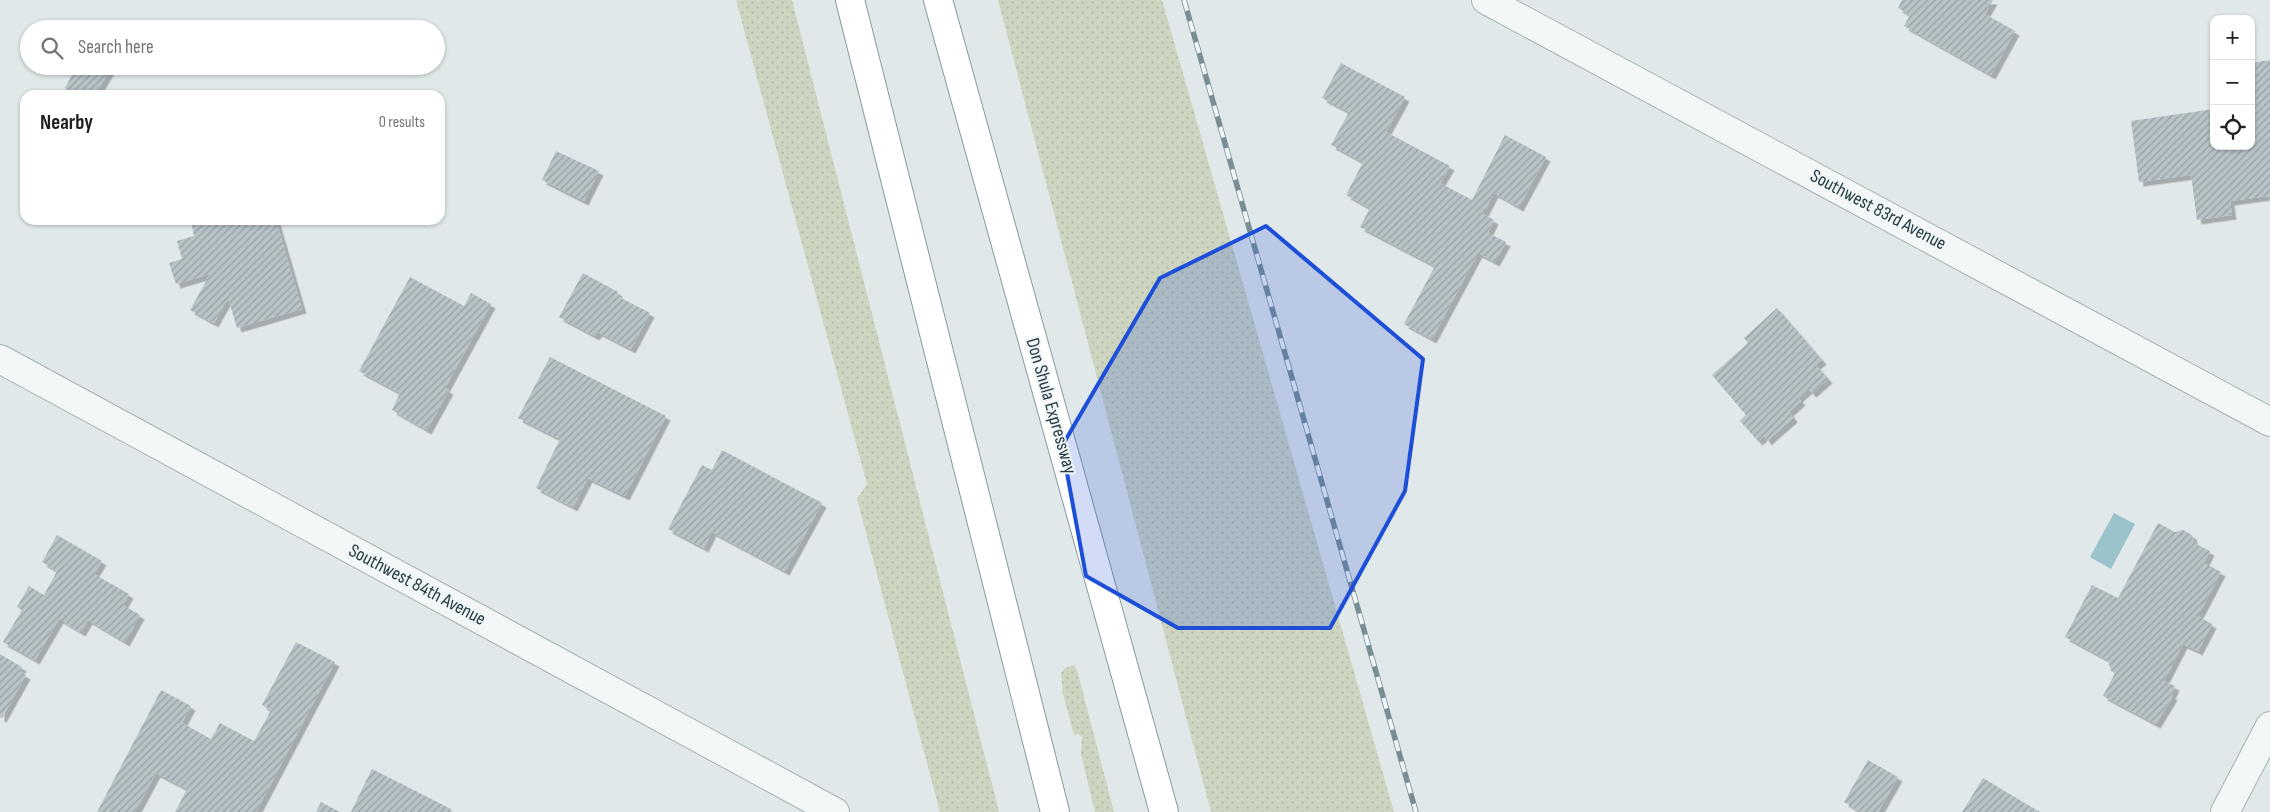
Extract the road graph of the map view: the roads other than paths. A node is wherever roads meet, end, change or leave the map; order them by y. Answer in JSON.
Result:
{"nodes":[{"id":1,"x":850,"y":0,"type":"edge"},
{"id":2,"x":938,"y":0,"type":"edge"},
{"id":3,"x":1486,"y":0,"type":"edge"},
{"id":4,"x":0,"y":359,"type":"edge"},
{"id":5,"x":2270,"y":422,"type":"edge"},
{"id":6,"x":2270,"y":726,"type":"edge"},
{"id":7,"x":835,"y":812,"type":"edge"},
{"id":8,"x":1055,"y":812,"type":"edge"},
{"id":9,"x":1164,"y":812,"type":"edge"},
{"id":10,"x":2225,"y":812,"type":"edge"}],
"edges":[{"from":1,"to":8,"type":"highway"},
{"from":2,"to":9,"type":"highway","name":"Don Shula Expressway"},
{"from":3,"to":5,"type":"street","name":"Southwest 83rd Avenue"},
{"from":4,"to":7,"type":"street","name":"Southwest 84th Avenue"},
{"from":6,"to":10,"type":"street"}]}
